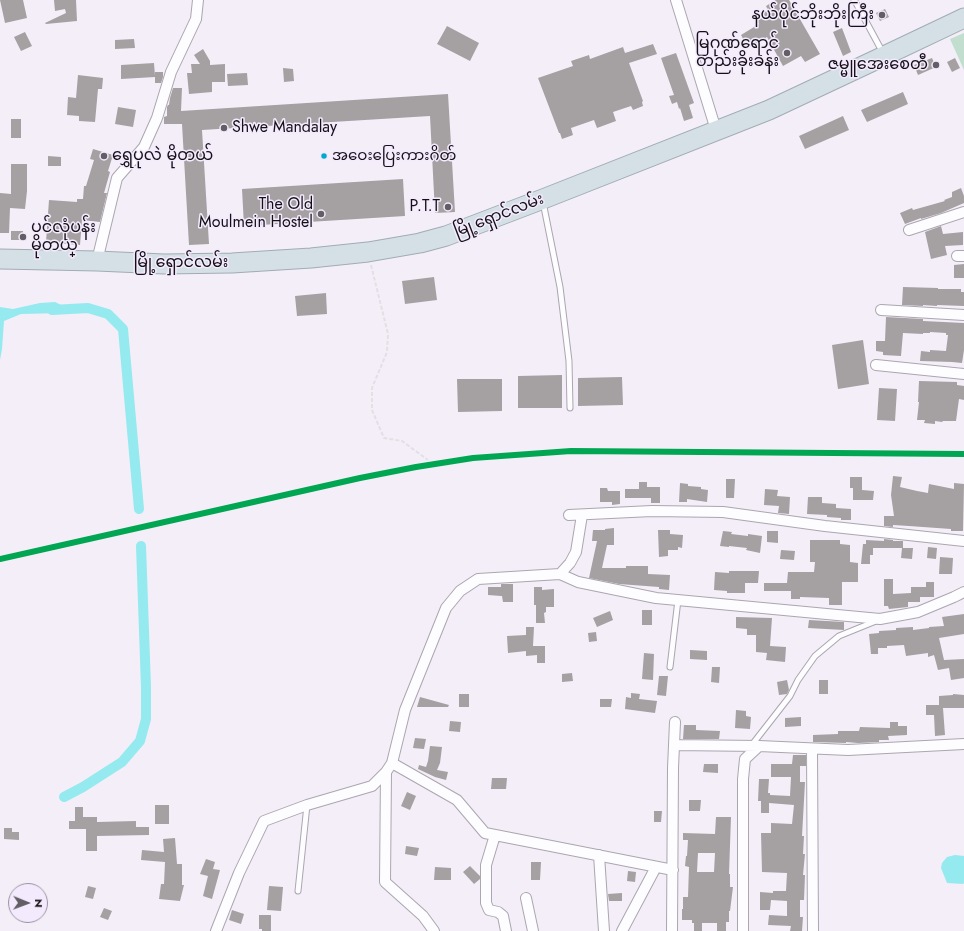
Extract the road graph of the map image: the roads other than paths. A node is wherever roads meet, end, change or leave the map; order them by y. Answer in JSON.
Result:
{"nodes":[{"id":1,"x":198,"y":0,"type":"edge"},
{"id":2,"x":676,"y":0,"type":"edge"},
{"id":3,"x":854,"y":0,"type":"edge"},
{"id":4,"x":964,"y":18,"type":"edge"},
{"id":5,"x":884,"y":56,"type":"junction"},
{"id":6,"x":716,"y":130,"type":"junction"},
{"id":7,"x":543,"y":199,"type":"junction"},
{"id":8,"x":964,"y":212,"type":"edge"},
{"id":9,"x":909,"y":230,"type":"dead end"},
{"id":10,"x":0,"y":259,"type":"edge"},
{"id":11,"x":97,"y":261,"type":"junction"},
{"id":12,"x":881,"y":310,"type":"dead end"},
{"id":13,"x":964,"y":316,"type":"edge"},
{"id":14,"x":876,"y":365,"type":"dead end"},
{"id":15,"x":964,"y":374,"type":"edge"},
{"id":16,"x":570,"y":408,"type":"dead end"},
{"id":17,"x":569,"y":515,"type":"dead end"},
{"id":18,"x":582,"y":515,"type":"junction"},
{"id":19,"x":964,"y":541,"type":"edge"},
{"id":20,"x":560,"y":574,"type":"junction"},
{"id":21,"x":964,"y":592,"type":"edge"},
{"id":22,"x":678,"y":600,"type":"junction"},
{"id":23,"x":880,"y":618,"type":"junction"},
{"id":24,"x":670,"y":667,"type":"dead end"},
{"id":25,"x":675,"y":722,"type":"dead end"},
{"id":26,"x":964,"y":744,"type":"edge"},
{"id":27,"x":674,"y":745,"type":"junction"},
{"id":28,"x":755,"y":746,"type":"junction"},
{"id":29,"x":812,"y":749,"type":"junction"},
{"id":30,"x":389,"y":767,"type":"junction"},
{"id":31,"x":307,"y":805,"type":"junction"},
{"id":32,"x":495,"y":835,"type":"junction"},
{"id":33,"x":599,"y":855,"type":"junction"},
{"id":34,"x":656,"y":867,"type":"junction"},
{"id":35,"x":673,"y":870,"type":"junction"},
{"id":36,"x":298,"y":891,"type":"dead end"},
{"id":37,"x":526,"y":898,"type":"dead end"},
{"id":38,"x":216,"y":931,"type":"edge"},
{"id":39,"x":434,"y":931,"type":"edge"},
{"id":40,"x":506,"y":931,"type":"edge"},
{"id":41,"x":533,"y":931,"type":"edge"},
{"id":42,"x":604,"y":931,"type":"edge"},
{"id":43,"x":622,"y":931,"type":"edge"},
{"id":44,"x":672,"y":931,"type":"edge"},
{"id":45,"x":743,"y":931,"type":"edge"},
{"id":46,"x":813,"y":931,"type":"edge"}],
"edges":[{"from":1,"to":11,"type":"street"},
{"from":2,"to":6,"type":"street"},
{"from":3,"to":5,"type":"lane"},
{"from":4,"to":5,"type":"highway","name":"မြို့ရှောင်လမ်း"},
{"from":5,"to":6,"type":"highway","name":"မြို့ရှောင်လမ်း"},
{"from":6,"to":7,"type":"highway","name":"မြို့ရှောင်လမ်း"},
{"from":7,"to":11,"type":"highway","name":"မြို့ရှောင်လမ်း"},
{"from":7,"to":16,"type":"lane"},
{"from":8,"to":9,"type":"street"},
{"from":10,"to":11,"type":"highway","name":"မြို့ရှောင်လမ်း"},
{"from":12,"to":13,"type":"street"},
{"from":14,"to":15,"type":"street"},
{"from":17,"to":18,"type":"street"},
{"from":18,"to":19,"type":"street"},
{"from":18,"to":20,"type":"street"},
{"from":20,"to":22,"type":"street"},
{"from":20,"to":30,"type":"street"},
{"from":21,"to":23,"type":"street"},
{"from":22,"to":23,"type":"street"},
{"from":22,"to":24,"type":"lane"},
{"from":23,"to":28,"type":"lane"},
{"from":25,"to":27,"type":"street"},
{"from":26,"to":29,"type":"street"},
{"from":27,"to":28,"type":"street"},
{"from":27,"to":35,"type":"street"},
{"from":28,"to":29,"type":"street"},
{"from":28,"to":45,"type":"street"},
{"from":29,"to":46,"type":"street"},
{"from":30,"to":31,"type":"street"},
{"from":30,"to":32,"type":"street"},
{"from":30,"to":39,"type":"street"},
{"from":31,"to":36,"type":"lane"},
{"from":31,"to":38,"type":"street"},
{"from":32,"to":33,"type":"street"},
{"from":32,"to":40,"type":"street"},
{"from":33,"to":34,"type":"street"},
{"from":33,"to":42,"type":"street"},
{"from":34,"to":35,"type":"street"},
{"from":34,"to":43,"type":"street"},
{"from":35,"to":44,"type":"street"},
{"from":37,"to":41,"type":"street"}]}
